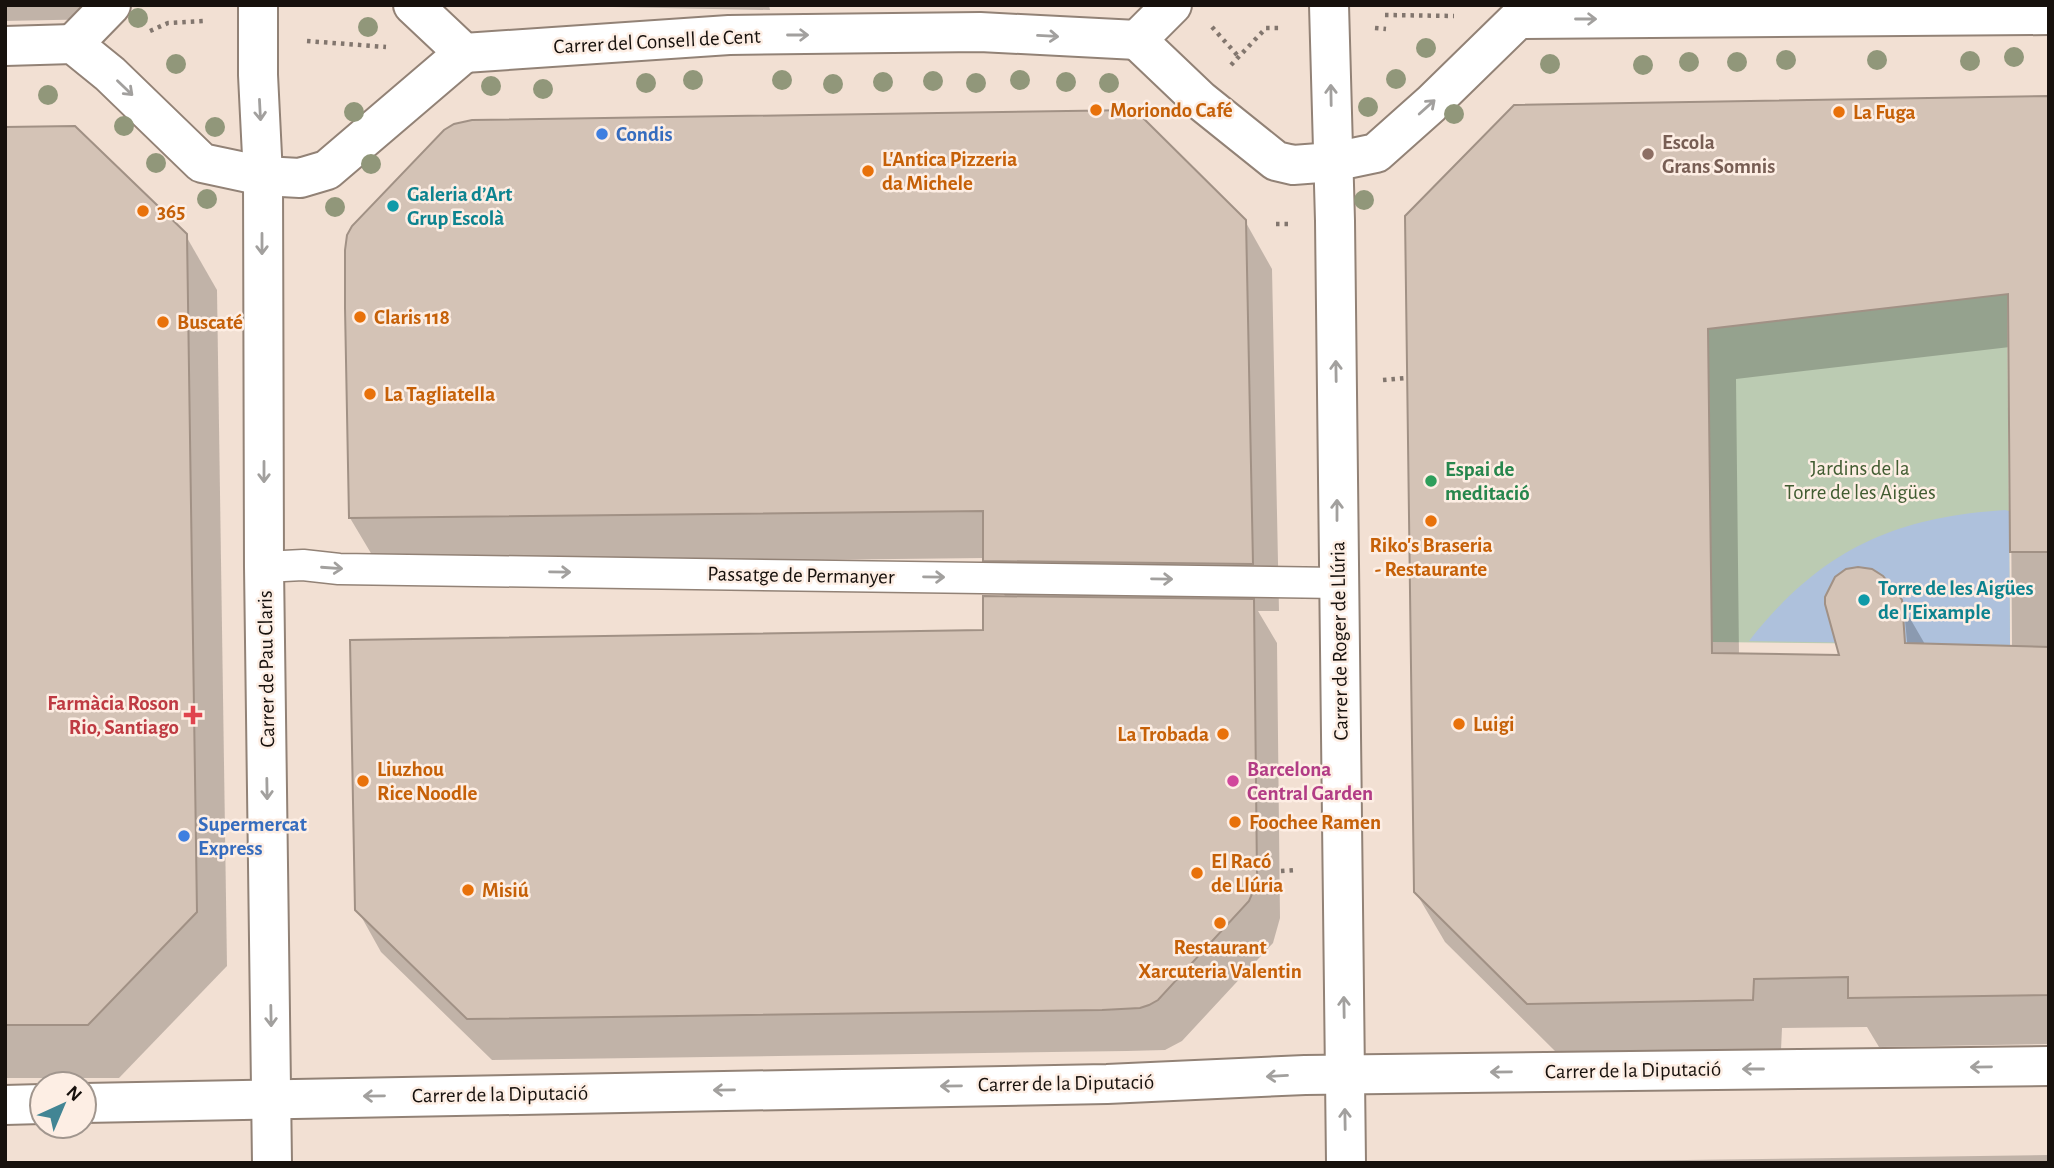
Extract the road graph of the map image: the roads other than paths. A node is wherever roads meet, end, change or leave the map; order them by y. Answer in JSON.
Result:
{"nodes":[{"id":1,"x":111,"y":5,"type":"edge"},
{"id":2,"x":258,"y":5,"type":"edge"},
{"id":3,"x":413,"y":5,"type":"edge"},
{"id":4,"x":1172,"y":5,"type":"edge"},
{"id":5,"x":1329,"y":5,"type":"edge"},
{"id":6,"x":1511,"y":12,"type":"edge"},
{"id":7,"x":2049,"y":15,"type":"edge"},
{"id":8,"x":850,"y":20,"type":"edge"},
{"id":9,"x":1137,"y":40,"type":"junction"},
{"id":10,"x":73,"y":44,"type":"junction"},
{"id":11,"x":5,"y":46,"type":"edge"},
{"id":12,"x":464,"y":53,"type":"junction"},
{"id":13,"x":1333,"y":162,"type":"junction"},
{"id":14,"x":263,"y":176,"type":"junction"},
{"id":15,"x":264,"y":568,"type":"junction"},
{"id":16,"x":1338,"y":583,"type":"junction"},
{"id":17,"x":2049,"y":1066,"type":"edge"},
{"id":18,"x":1345,"y":1075,"type":"junction"},
{"id":19,"x":271,"y":1099,"type":"junction"},
{"id":20,"x":98,"y":1103,"type":"edge"},
{"id":21,"x":28,"y":1104,"type":"edge"},
{"id":22,"x":5,"y":1105,"type":"edge"},
{"id":23,"x":272,"y":1163,"type":"edge"},
{"id":24,"x":1346,"y":1163,"type":"edge"}],
"edges":[{"from":1,"to":10,"type":"street"},
{"from":2,"to":14,"type":"street","name":"Carrer de Pau Claris","one_way":true},
{"from":3,"to":12,"type":"street"},
{"from":4,"to":9,"type":"street"},
{"from":13,"to":5,"type":"street","name":"Carrer de Roger de Llúria","one_way":true},
{"from":6,"to":7,"type":"street","one_way":true},
{"from":13,"to":6,"type":"street","one_way":true},
{"from":8,"to":9,"type":"street","name":"Carrer del Consell de Cent","one_way":true},
{"from":12,"to":8,"type":"street","name":"Carrer del Consell de Cent","one_way":true},
{"from":9,"to":13,"type":"street"},
{"from":10,"to":11,"type":"street"},
{"from":10,"to":14,"type":"street","one_way":true},
{"from":12,"to":14,"type":"street"},
{"from":16,"to":13,"type":"street","name":"Carrer de Roger de Llúria","one_way":true},
{"from":14,"to":15,"type":"street","name":"Carrer de Pau Claris","one_way":true},
{"from":15,"to":16,"type":"lane","name":"Passatge de Permanyer","one_way":true},
{"from":15,"to":19,"type":"street","name":"Carrer de Pau Claris","one_way":true},
{"from":18,"to":16,"type":"street","name":"Carrer de Roger de Llúria","one_way":true},
{"from":17,"to":18,"type":"street","name":"Carrer de la Diputació","one_way":true},
{"from":18,"to":19,"type":"street","name":"Carrer de la Diputació","one_way":true},
{"from":24,"to":18,"type":"street","name":"Carrer de Roger de Llúria","one_way":true},
{"from":19,"to":20,"type":"street","name":"Carrer de la Diputació"},
{"from":19,"to":23,"type":"street","name":"Carrer de Pau Claris"},
{"from":21,"to":22,"type":"street"}]}
